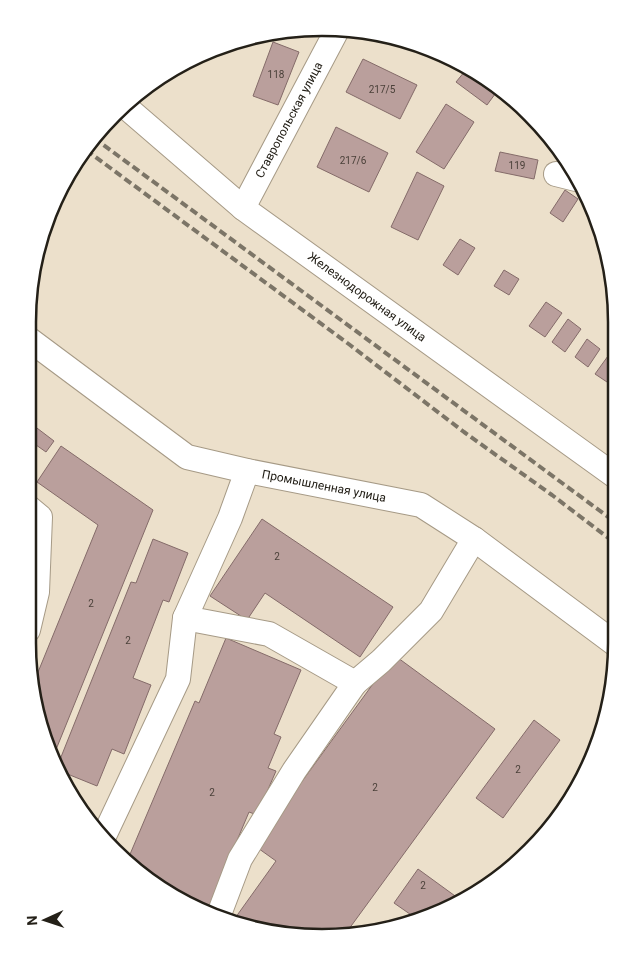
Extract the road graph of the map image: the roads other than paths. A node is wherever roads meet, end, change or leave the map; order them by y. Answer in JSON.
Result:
{"nodes":[{"id":1,"x":334,"y":37,"type":"edge"},
{"id":2,"x":130,"y":111,"type":"edge"},
{"id":3,"x":243,"y":208,"type":"junction"},
{"id":4,"x":36,"y":351,"type":"edge"},
{"id":5,"x":246,"y":471,"type":"junction"},
{"id":6,"x":608,"y":471,"type":"edge"},
{"id":7,"x":36,"y":514,"type":"edge"},
{"id":8,"x":474,"y":539,"type":"junction"},
{"id":9,"x":36,"y":596,"type":"edge"},
{"id":10,"x":185,"y":618,"type":"junction"},
{"id":11,"x":608,"y":638,"type":"edge"},
{"id":12,"x":355,"y":683,"type":"junction"},
{"id":13,"x":107,"y":831,"type":"edge"},
{"id":14,"x":221,"y":910,"type":"edge"}],
"edges":[{"from":1,"to":3,"type":"street","name":"Ставропольская улица"},
{"from":2,"to":3,"type":"street","name":"Железнодорожная улица"},
{"from":3,"to":6,"type":"street","name":"Железнодорожная улица"},
{"from":4,"to":5,"type":"street","name":"Промышленная улица"},
{"from":5,"to":8,"type":"street","name":"Промышленная улица"},
{"from":5,"to":10,"type":"street"},
{"from":7,"to":9,"type":"street"},
{"from":8,"to":11,"type":"street","name":"Промышленная улица"},
{"from":8,"to":12,"type":"street"},
{"from":10,"to":12,"type":"street"},
{"from":10,"to":13,"type":"street"},
{"from":12,"to":14,"type":"street"}]}
